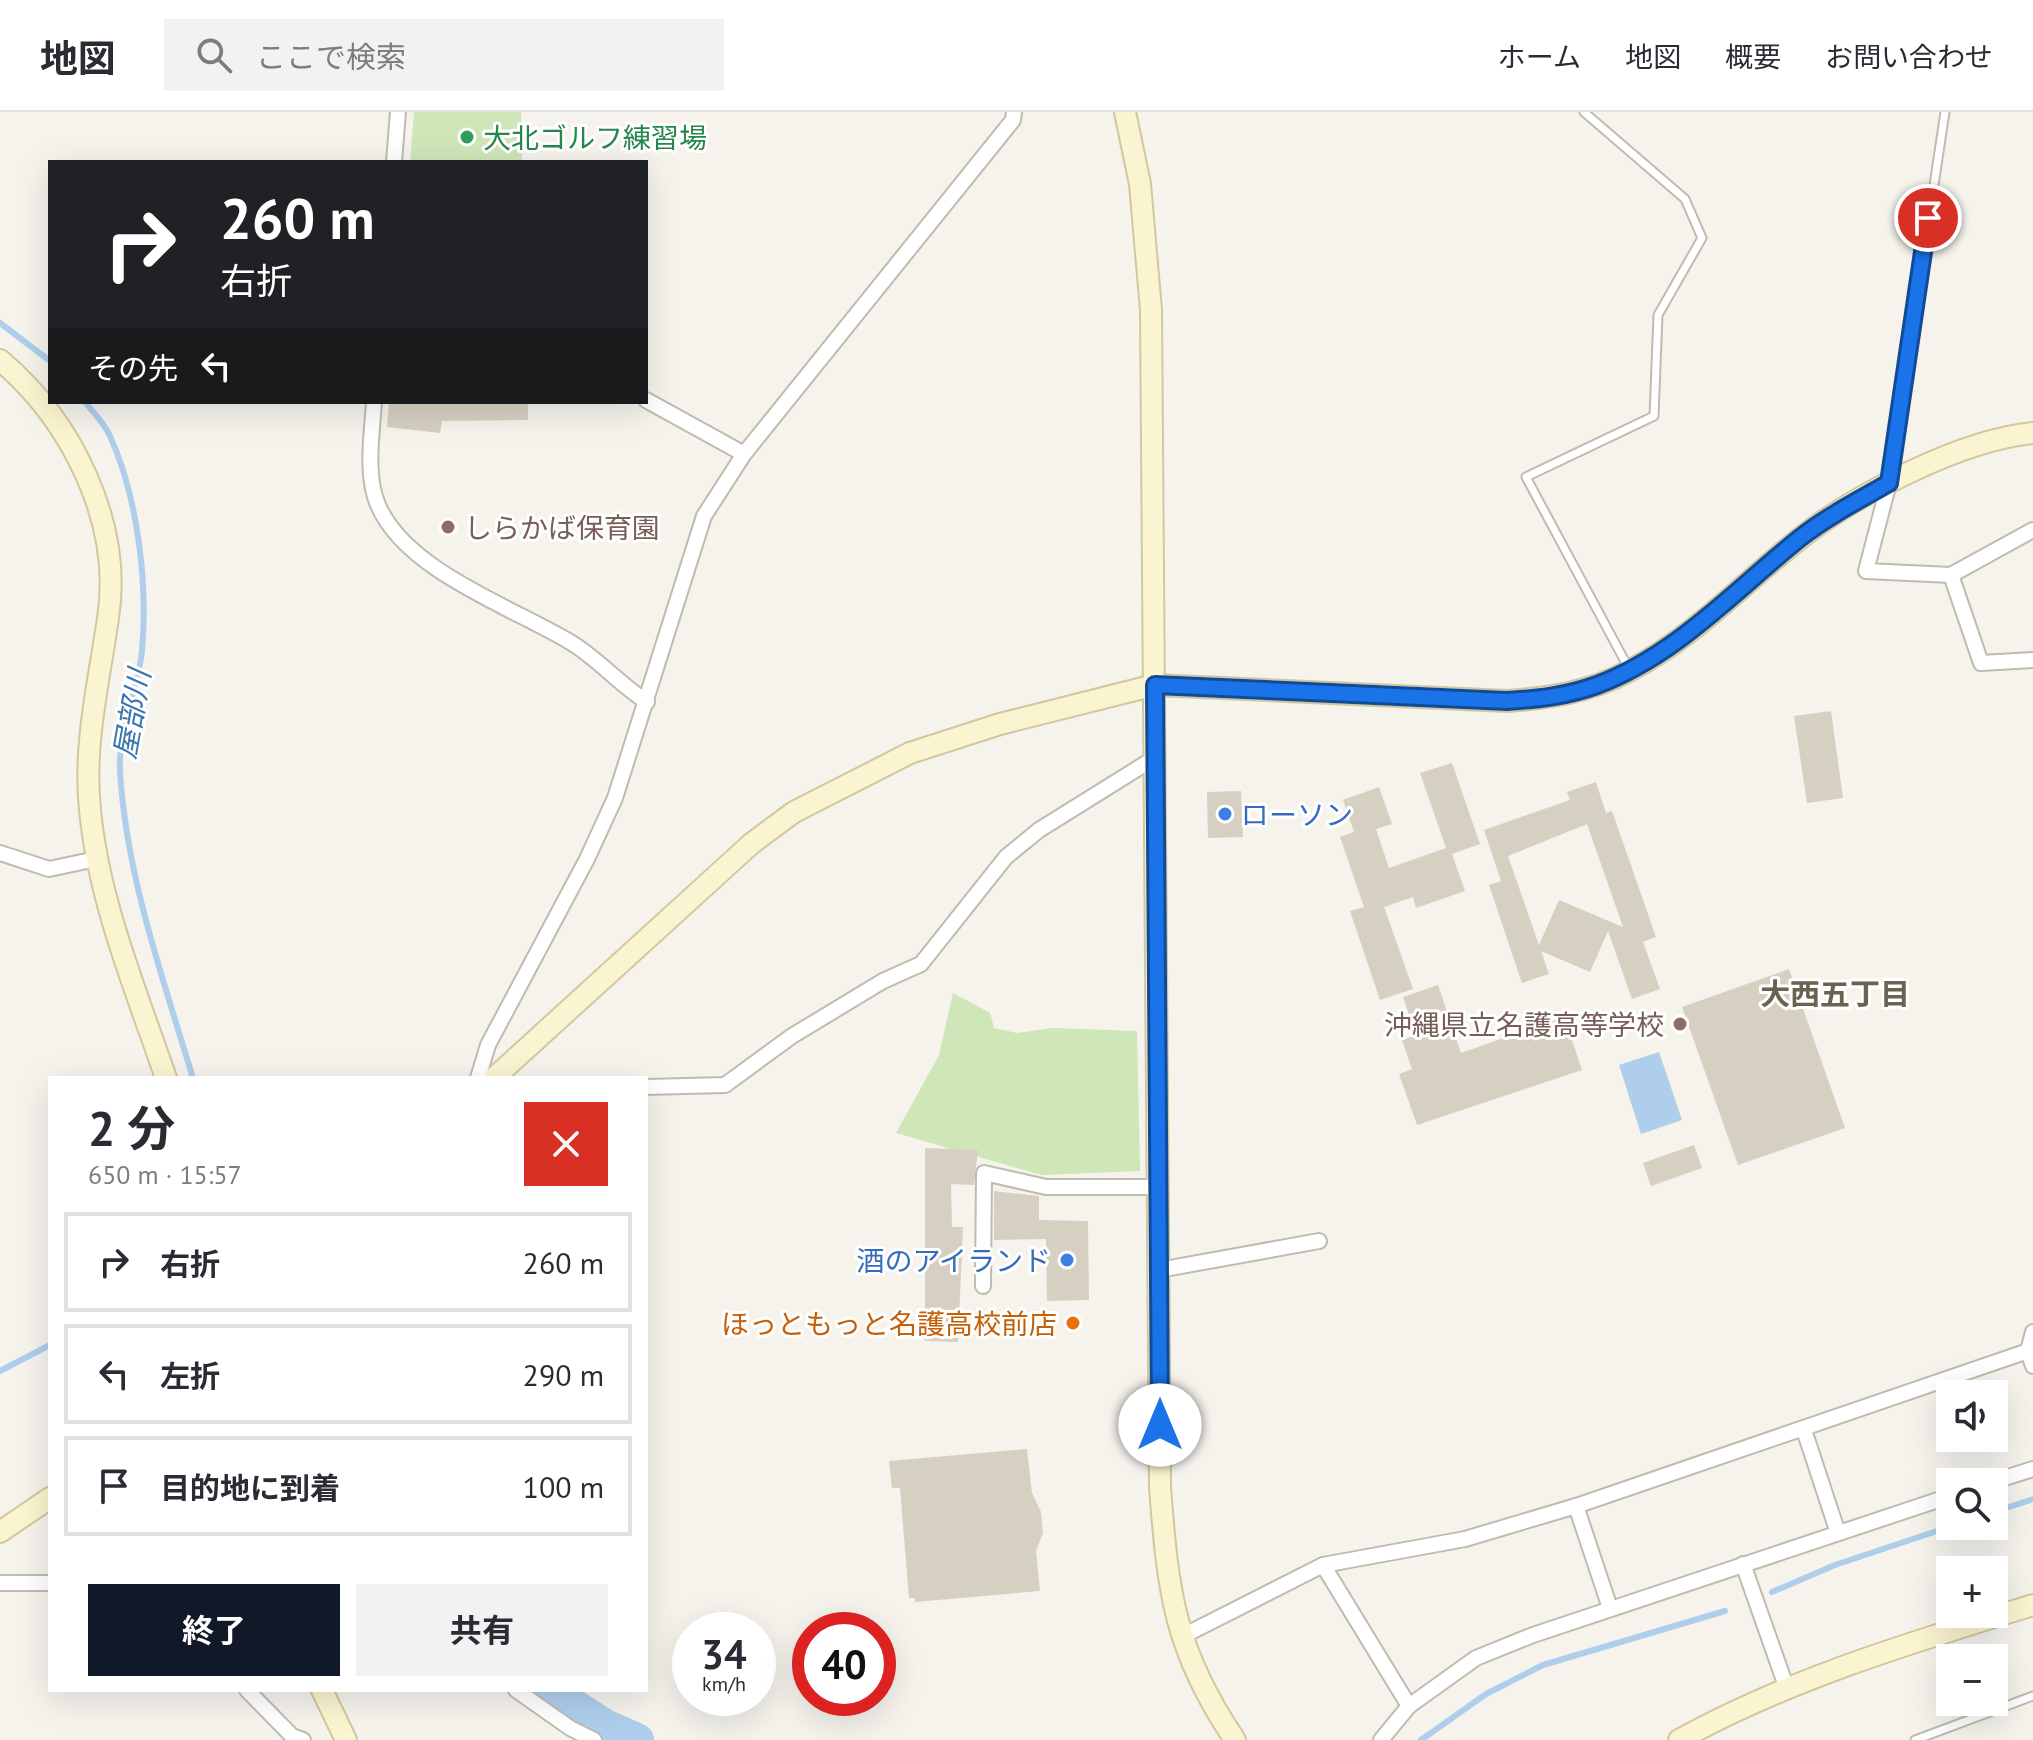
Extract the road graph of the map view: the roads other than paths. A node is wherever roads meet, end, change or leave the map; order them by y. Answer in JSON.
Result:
{"nodes":[{"id":1,"x":398,"y":112,"type":"edge"},
{"id":2,"x":1014,"y":112,"type":"edge"},
{"id":3,"x":1125,"y":112,"type":"edge"},
{"id":4,"x":1584,"y":112,"type":"edge"},
{"id":5,"x":1945,"y":112,"type":"edge"},
{"id":6,"x":394,"y":160,"type":"edge"},
{"id":7,"x":0,"y":360,"type":"edge"},
{"id":8,"x":648,"y":401,"type":"edge"},
{"id":9,"x":374,"y":404,"type":"edge"},
{"id":10,"x":2033,"y":433,"type":"edge"},
{"id":11,"x":744,"y":454,"type":"junction"},
{"id":12,"x":1889,"y":483,"type":"junction"},
{"id":13,"x":2033,"y":530,"type":"edge"},
{"id":14,"x":1951,"y":575,"type":"junction"},
{"id":15,"x":2033,"y":660,"type":"edge"},
{"id":16,"x":1630,"y":671,"type":"junction"},
{"id":17,"x":1155,"y":685,"type":"junction"},
{"id":18,"x":647,"y":702,"type":"junction"},
{"id":19,"x":1156,"y":757,"type":"junction"},
{"id":20,"x":0,"y":853,"type":"edge"},
{"id":21,"x":96,"y":859,"type":"junction"},
{"id":22,"x":165,"y":1076,"type":"edge"},
{"id":23,"x":479,"y":1076,"type":"edge"},
{"id":24,"x":496,"y":1076,"type":"edge"},
{"id":25,"x":648,"y":1087,"type":"edge"},
{"id":26,"x":1158,"y":1187,"type":"junction"},
{"id":27,"x":1319,"y":1241,"type":"dead end"},
{"id":28,"x":1159,"y":1270,"type":"junction"},
{"id":29,"x":983,"y":1286,"type":"dead end"},
{"id":30,"x":2033,"y":1332,"type":"edge"},
{"id":31,"x":2030,"y":1358,"type":"edge"},
{"id":32,"x":1804,"y":1430,"type":"junction"},
{"id":33,"x":2033,"y":1469,"type":"edge"},
{"id":34,"x":2008,"y":1477,"type":"edge"},
{"id":35,"x":48,"y":1499,"type":"edge"},
{"id":36,"x":1936,"y":1501,"type":"edge"},
{"id":37,"x":1576,"y":1506,"type":"junction"},
{"id":38,"x":0,"y":1532,"type":"edge"},
{"id":39,"x":1838,"y":1533,"type":"junction"},
{"id":40,"x":1743,"y":1564,"type":"junction"},
{"id":41,"x":1323,"y":1565,"type":"junction"},
{"id":42,"x":0,"y":1583,"type":"edge"},
{"id":43,"x":48,"y":1583,"type":"edge"},
{"id":44,"x":2033,"y":1605,"type":"edge"},
{"id":45,"x":1610,"y":1608,"type":"junction"},
{"id":46,"x":1181,"y":1637,"type":"junction"},
{"id":47,"x":1787,"y":1689,"type":"junction"},
{"id":48,"x":249,"y":1692,"type":"edge"},
{"id":49,"x":323,"y":1692,"type":"edge"},
{"id":50,"x":519,"y":1692,"type":"edge"},
{"id":51,"x":2033,"y":1696,"type":"edge"},
{"id":52,"x":1409,"y":1706,"type":"junction"},
{"id":53,"x":344,"y":1739,"type":"edge"},
{"id":54,"x":303,"y":1740,"type":"edge"},
{"id":55,"x":594,"y":1740,"type":"edge"},
{"id":56,"x":1235,"y":1740,"type":"edge"},
{"id":57,"x":1381,"y":1740,"type":"edge"},
{"id":58,"x":1679,"y":1740,"type":"edge"},
{"id":59,"x":1915,"y":1740,"type":"edge"}],
"edges":[{"from":1,"to":6,"type":"street"},
{"from":2,"to":11,"type":"street"},
{"from":3,"to":17,"type":"street"},
{"from":4,"to":16,"type":"lane"},
{"from":5,"to":12,"type":"lane"},
{"from":7,"to":21,"type":"street"},
{"from":8,"to":11,"type":"street"},
{"from":9,"to":18,"type":"street"},
{"from":10,"to":12,"type":"street"},
{"from":11,"to":18,"type":"street"},
{"from":12,"to":14,"type":"street"},
{"from":12,"to":16,"type":"street"},
{"from":13,"to":14,"type":"street"},
{"from":14,"to":15,"type":"street"},
{"from":16,"to":17,"type":"street"},
{"from":17,"to":19,"type":"street"},
{"from":17,"to":24,"type":"street"},
{"from":18,"to":23,"type":"street"},
{"from":19,"to":25,"type":"street"},
{"from":19,"to":26,"type":"street"},
{"from":20,"to":21,"type":"street"},
{"from":21,"to":22,"type":"street"},
{"from":26,"to":28,"type":"street"},
{"from":26,"to":29,"type":"street"},
{"from":27,"to":28,"type":"street"},
{"from":28,"to":46,"type":"street"},
{"from":30,"to":31,"type":"street"},
{"from":31,"to":32,"type":"street"},
{"from":32,"to":37,"type":"street"},
{"from":32,"to":39,"type":"street"},
{"from":33,"to":34,"type":"street"},
{"from":35,"to":38,"type":"street"},
{"from":36,"to":39,"type":"street"},
{"from":37,"to":41,"type":"street"},
{"from":37,"to":45,"type":"street"},
{"from":39,"to":40,"type":"street"},
{"from":40,"to":45,"type":"street"},
{"from":40,"to":47,"type":"street"},
{"from":41,"to":46,"type":"street"},
{"from":41,"to":52,"type":"street"},
{"from":42,"to":43,"type":"street"},
{"from":44,"to":47,"type":"street"},
{"from":45,"to":52,"type":"street"},
{"from":46,"to":56,"type":"street"},
{"from":47,"to":58,"type":"street"},
{"from":48,"to":54,"type":"street"},
{"from":49,"to":53,"type":"street"},
{"from":50,"to":55,"type":"street"},
{"from":51,"to":59,"type":"lane"},
{"from":52,"to":57,"type":"street"}]}
